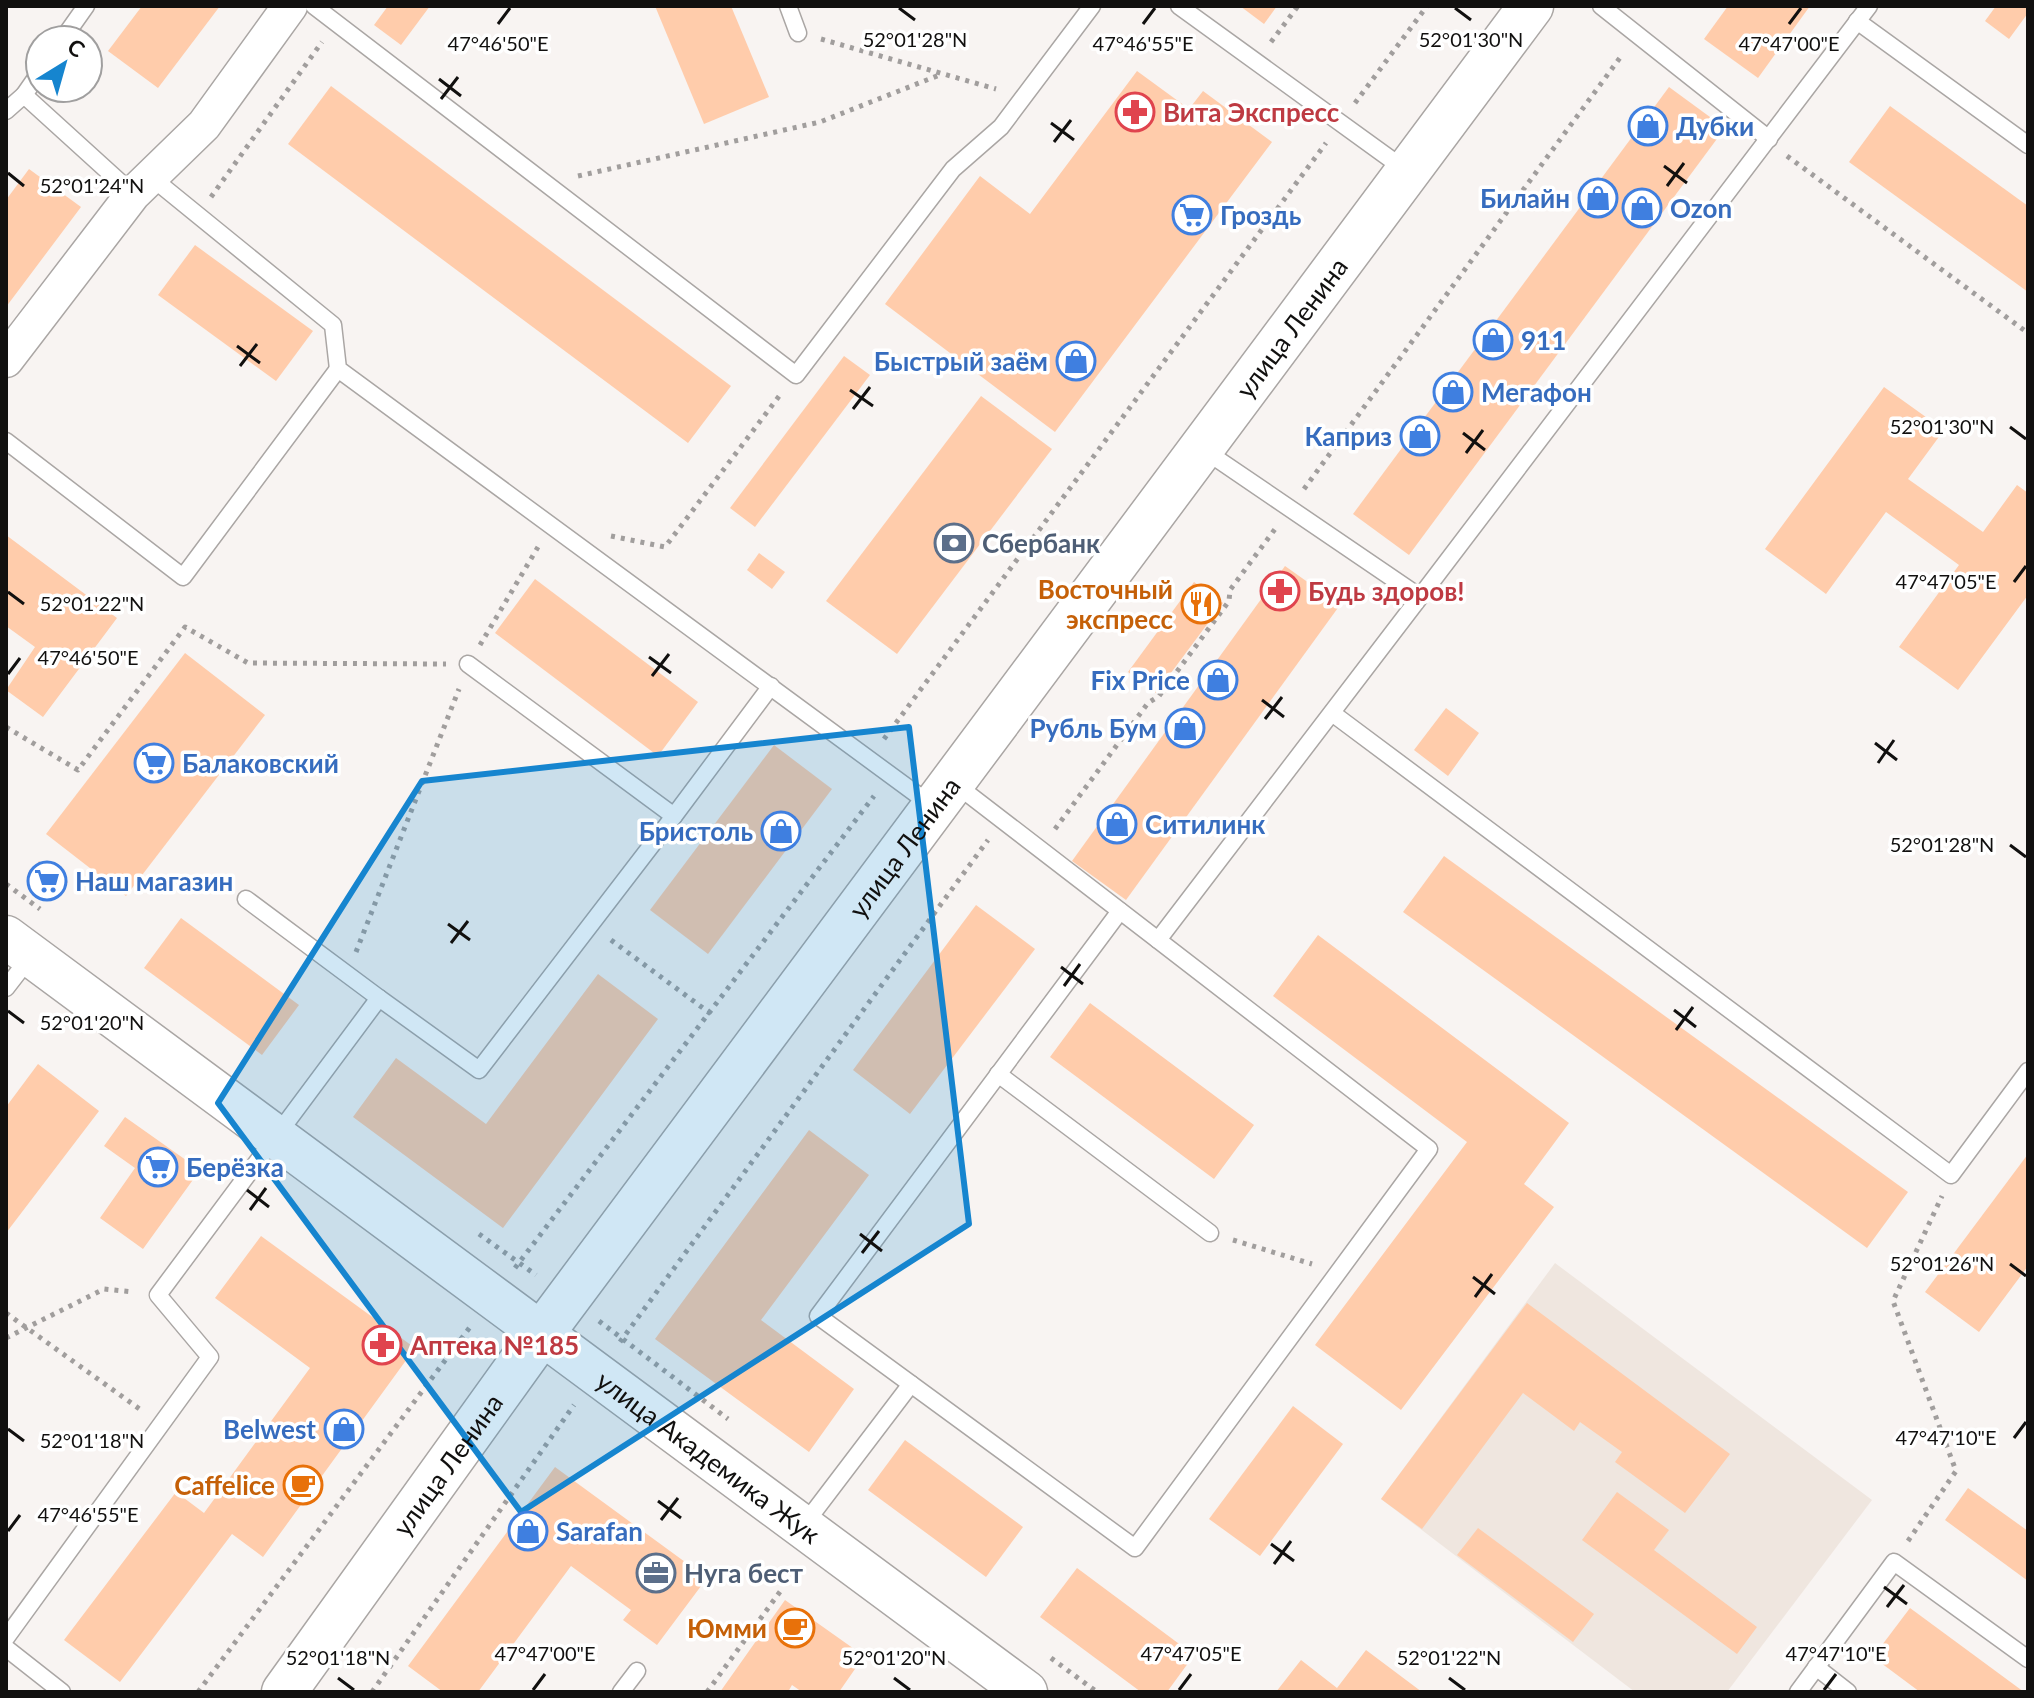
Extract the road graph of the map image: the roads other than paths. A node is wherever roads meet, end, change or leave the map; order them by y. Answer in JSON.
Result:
{"nodes":[{"id":1,"x":86,"y":6,"type":"edge"},
{"id":2,"x":290,"y":6,"type":"edge"},
{"id":3,"x":314,"y":6,"type":"edge"},
{"id":4,"x":788,"y":6,"type":"edge"},
{"id":5,"x":1092,"y":6,"type":"edge"},
{"id":6,"x":1179,"y":6,"type":"edge"},
{"id":7,"x":1531,"y":6,"type":"edge"},
{"id":8,"x":1601,"y":6,"type":"edge"},
{"id":9,"x":1869,"y":6,"type":"edge"},
{"id":10,"x":1857,"y":21,"type":"junction"},
{"id":11,"x":73,"y":24,"type":"edge"},
{"id":12,"x":798,"y":33,"type":"road end"},
{"id":13,"x":24,"y":95,"type":"edge"},
{"id":14,"x":36,"y":104,"type":"edge"},
{"id":15,"x":6,"y":111,"type":"edge"},
{"id":16,"x":1769,"y":139,"type":"junction"},
{"id":17,"x":2028,"y":145,"type":"edge"},
{"id":18,"x":1408,"y":172,"type":"junction"},
{"id":19,"x":142,"y":185,"type":"junction"},
{"id":20,"x":6,"y":360,"type":"edge"},
{"id":21,"x":338,"y":369,"type":"junction"},
{"id":22,"x":6,"y":441,"type":"edge"},
{"id":23,"x":1203,"y":449,"type":"junction"},
{"id":24,"x":1420,"y":597,"type":"junction"},
{"id":25,"x":468,"y":664,"type":"road end"},
{"id":26,"x":771,"y":686,"type":"junction"},
{"id":27,"x":1332,"y":713,"type":"junction"},
{"id":28,"x":945,"y":795,"type":"junction"},
{"id":29,"x":674,"y":816,"type":"junction"},
{"id":30,"x":246,"y":899,"type":"dead end"},
{"id":31,"x":1120,"y":911,"type":"junction"},
{"id":32,"x":1158,"y":940,"type":"junction"},
{"id":33,"x":18,"y":946,"type":"edge"},
{"id":34,"x":6,"y":988,"type":"edge"},
{"id":35,"x":379,"y":998,"type":"junction"},
{"id":36,"x":2028,"y":1071,"type":"edge"},
{"id":37,"x":998,"y":1074,"type":"junction"},
{"id":38,"x":275,"y":1136,"type":"junction"},
{"id":39,"x":1210,"y":1233,"type":"road end"},
{"id":40,"x":542,"y":1333,"type":"junction"},
{"id":41,"x":911,"y":1384,"type":"junction"},
{"id":42,"x":802,"y":1526,"type":"junction"},
{"id":43,"x":6,"y":1638,"type":"edge"},
{"id":44,"x":6,"y":1648,"type":"edge"},
{"id":45,"x":2028,"y":1659,"type":"edge"},
{"id":46,"x":1816,"y":1667,"type":"junction"},
{"id":47,"x":637,"y":1671,"type":"dead end"},
{"id":48,"x":62,"y":1692,"type":"edge"},
{"id":49,"x":284,"y":1692,"type":"edge"},
{"id":50,"x":621,"y":1692,"type":"edge"},
{"id":51,"x":1026,"y":1692,"type":"edge"},
{"id":52,"x":1798,"y":1692,"type":"edge"},
{"id":53,"x":1848,"y":1692,"type":"edge"}],
"edges":[{"from":1,"to":11,"type":"lane"},
{"from":2,"to":19,"type":"street"},
{"from":3,"to":5,"type":"lane"},
{"from":4,"to":12,"type":"lane"},
{"from":6,"to":18,"type":"lane"},
{"from":7,"to":18,"type":"main road","name":"улица Ленина"},
{"from":8,"to":16,"type":"lane"},
{"from":9,"to":10,"type":"lane"},
{"from":10,"to":16,"type":"lane"},
{"from":10,"to":17,"type":"lane"},
{"from":13,"to":15,"type":"lane"},
{"from":14,"to":19,"type":"lane"},
{"from":16,"to":24,"type":"lane"},
{"from":18,"to":23,"type":"main road","name":"улица Ленина"},
{"from":19,"to":20,"type":"street"},
{"from":19,"to":21,"type":"lane"},
{"from":21,"to":22,"type":"lane"},
{"from":21,"to":26,"type":"lane"},
{"from":23,"to":24,"type":"lane"},
{"from":23,"to":28,"type":"main road","name":"улица Ленина"},
{"from":24,"to":27,"type":"lane"},
{"from":25,"to":29,"type":"lane"},
{"from":26,"to":28,"type":"lane"},
{"from":26,"to":29,"type":"lane"},
{"from":27,"to":32,"type":"lane"},
{"from":27,"to":36,"type":"lane"},
{"from":28,"to":31,"type":"lane"},
{"from":28,"to":40,"type":"main road","name":"улица Ленина"},
{"from":29,"to":35,"type":"lane"},
{"from":30,"to":35,"type":"lane"},
{"from":31,"to":32,"type":"lane"},
{"from":31,"to":37,"type":"lane"},
{"from":32,"to":41,"type":"lane"},
{"from":33,"to":34,"type":"lane"},
{"from":33,"to":38,"type":"street","name":"улица Академика Жук"},
{"from":35,"to":38,"type":"lane"},
{"from":37,"to":39,"type":"lane"},
{"from":37,"to":41,"type":"lane"},
{"from":38,"to":40,"type":"street","name":"улица Академика Жук"},
{"from":38,"to":43,"type":"lane"},
{"from":40,"to":42,"type":"street","name":"улица Академика Жук"},
{"from":40,"to":49,"type":"main road","name":"улица Ленина"},
{"from":41,"to":42,"type":"lane"},
{"from":42,"to":51,"type":"street","name":"улица Академика Жук"},
{"from":44,"to":48,"type":"lane"},
{"from":45,"to":46,"type":"lane"},
{"from":46,"to":52,"type":"lane"},
{"from":46,"to":53,"type":"lane"},
{"from":47,"to":50,"type":"lane"}]}
